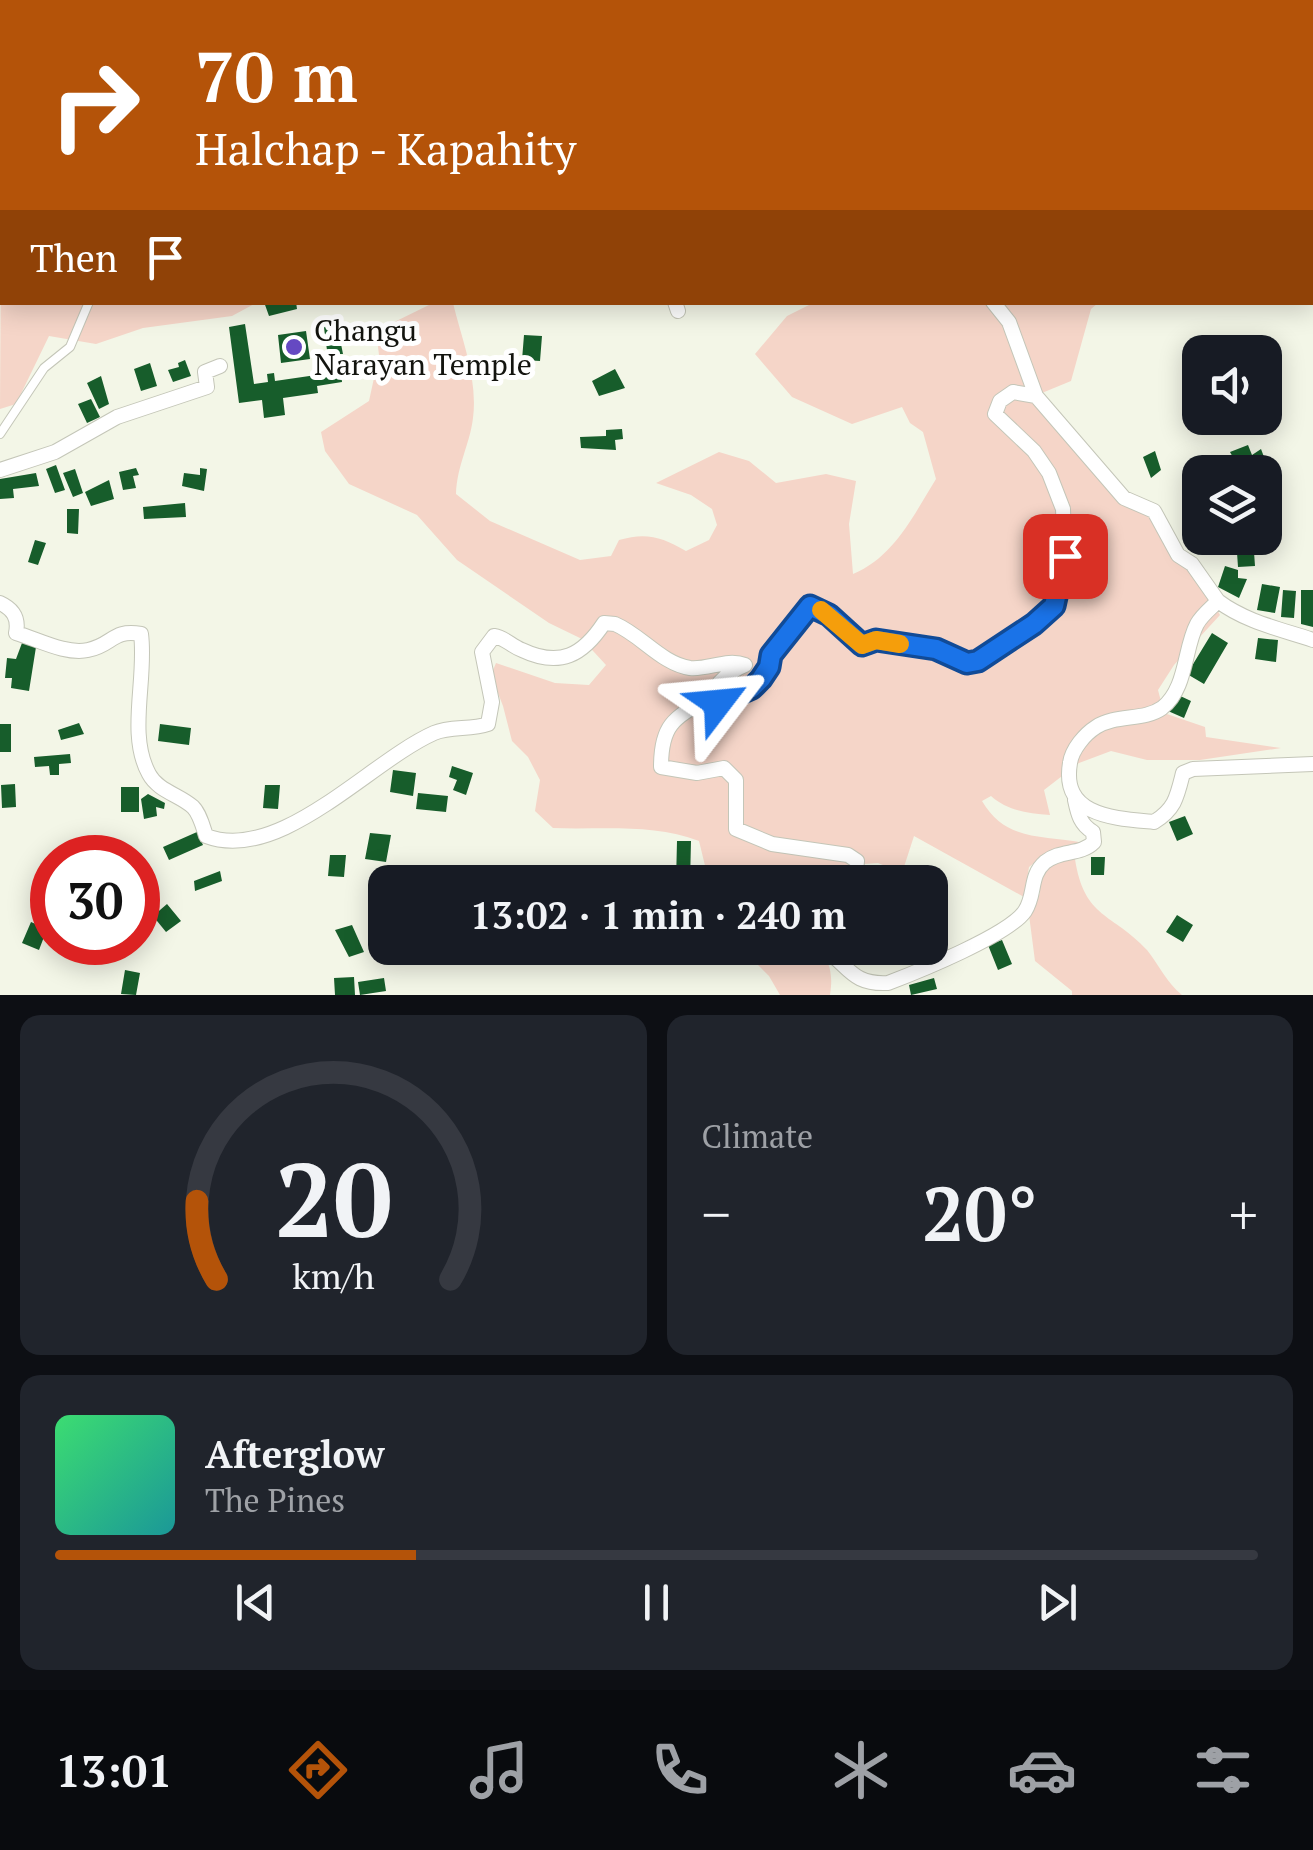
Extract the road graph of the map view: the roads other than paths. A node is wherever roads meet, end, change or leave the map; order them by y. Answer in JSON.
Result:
{"nodes":[{"id":1,"x":88,"y":305,"type":"edge"},
{"id":2,"x":996,"y":305,"type":"edge"},
{"id":3,"x":220,"y":366,"type":"dead end"},
{"id":4,"x":1036,"y":396,"type":"junction"},
{"id":5,"x":0,"y":434,"type":"edge"},
{"id":6,"x":0,"y":470,"type":"edge"},
{"id":7,"x":1218,"y":601,"type":"junction"},
{"id":8,"x":0,"y":603,"type":"edge"},
{"id":9,"x":1313,"y":640,"type":"edge"},
{"id":10,"x":709,"y":698,"type":"junction"},
{"id":11,"x":1313,"y":764,"type":"edge"},
{"id":12,"x":1075,"y":800,"type":"junction"},
{"id":13,"x":857,"y":865,"type":"edge"},
{"id":14,"x":948,"y":955,"type":"edge"},
{"id":15,"x":841,"y":965,"type":"edge"},
{"id":16,"x":927,"y":965,"type":"edge"}],
"edges":[{"from":1,"to":5,"type":"lane"},
{"from":2,"to":4,"type":"street"},
{"from":3,"to":6,"type":"street"},
{"from":4,"to":7,"type":"street"},
{"from":4,"to":10,"type":"street"},
{"from":7,"to":9,"type":"street"},
{"from":7,"to":12,"type":"street"},
{"from":8,"to":10,"type":"street"},
{"from":10,"to":13,"type":"street"},
{"from":11,"to":12,"type":"street"},
{"from":12,"to":14,"type":"street"},
{"from":15,"to":16,"type":"street"}]}
